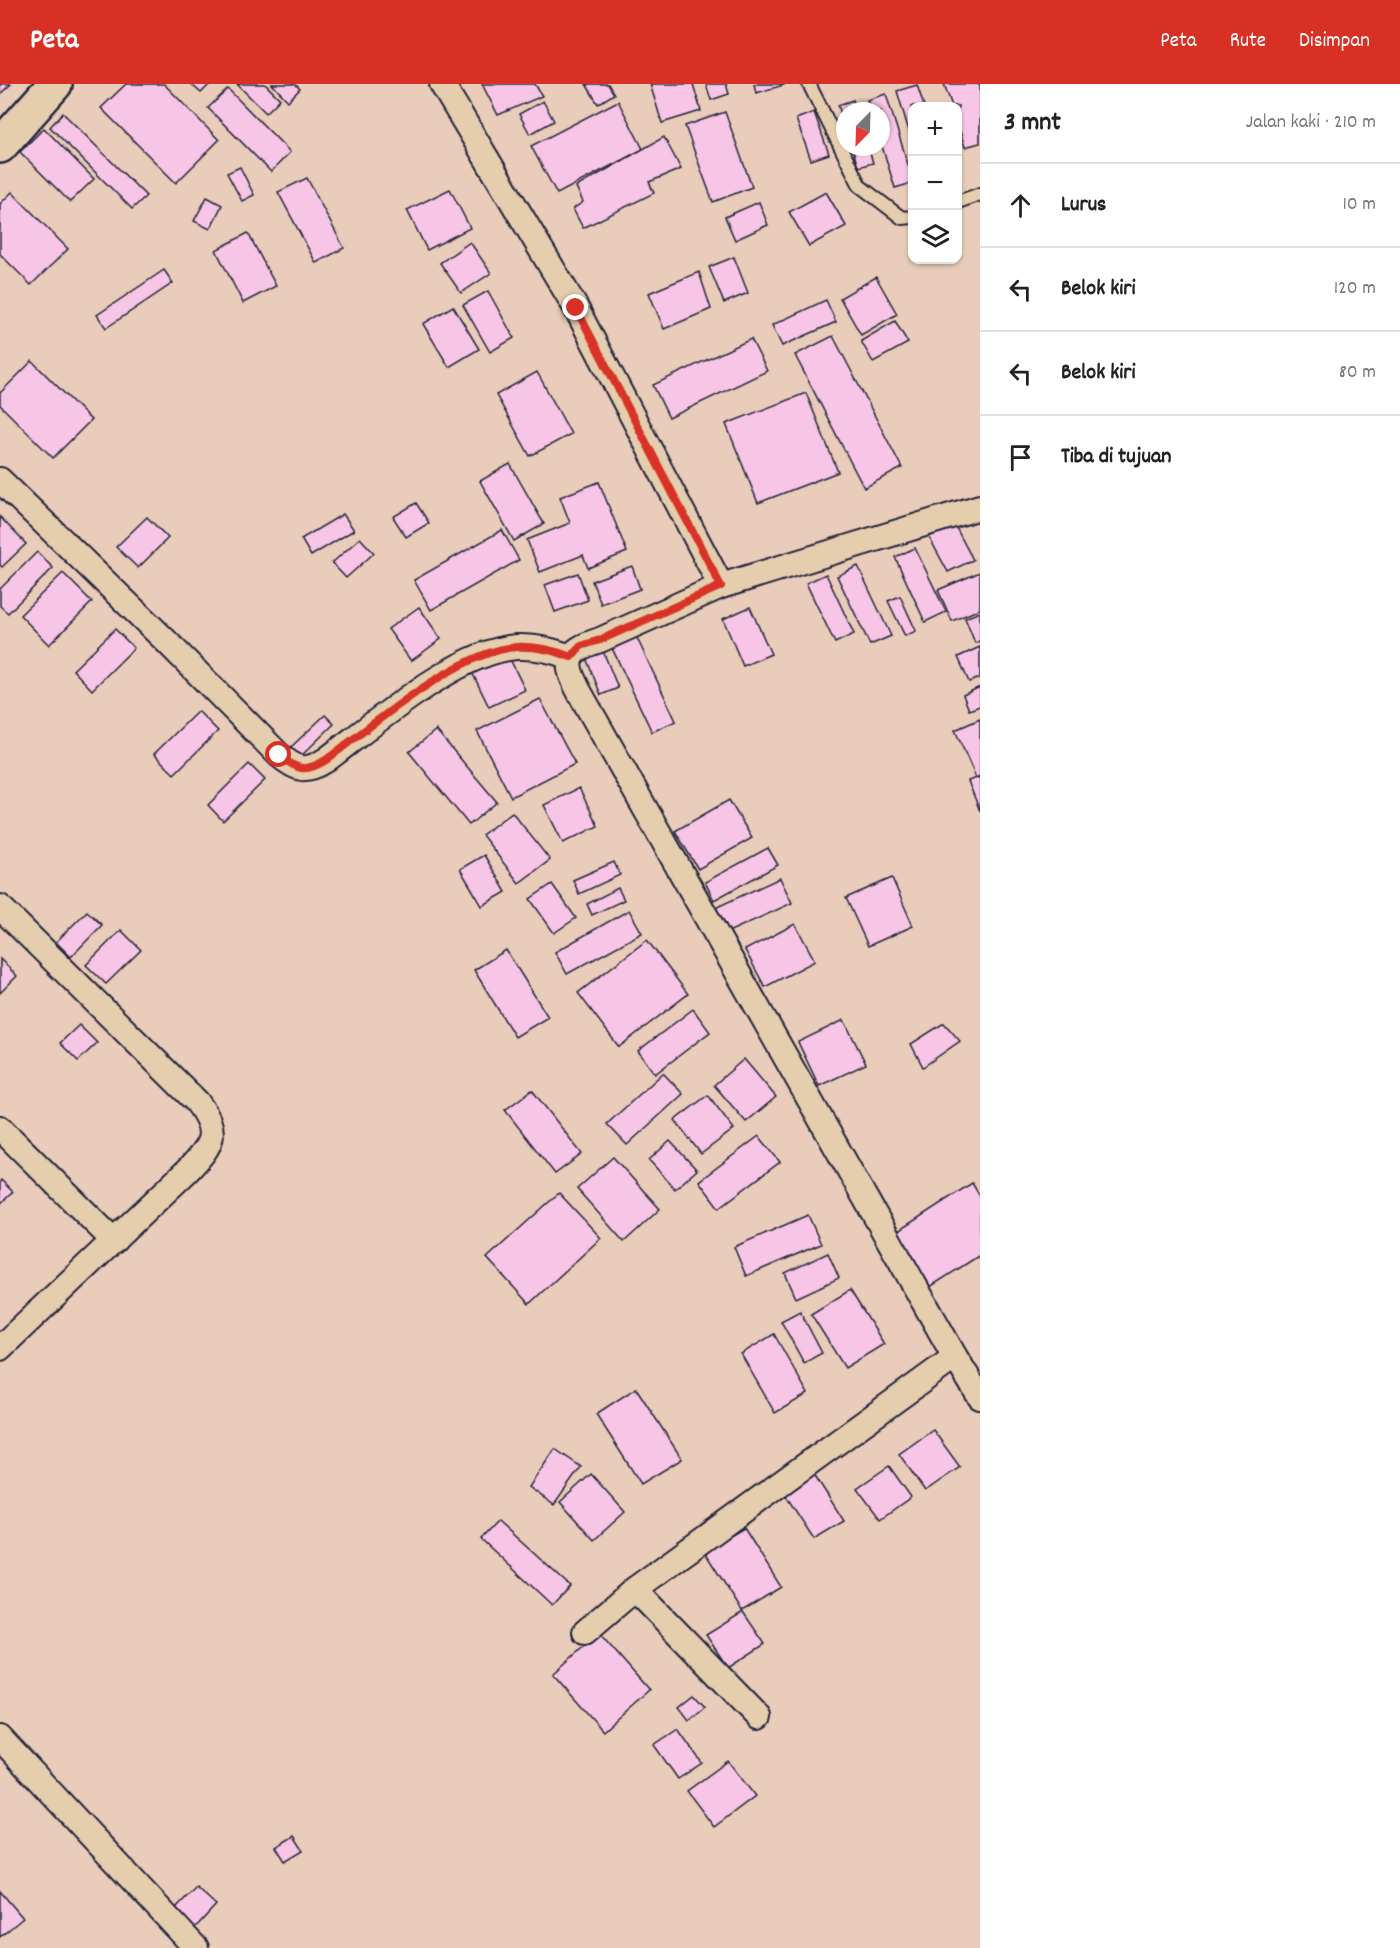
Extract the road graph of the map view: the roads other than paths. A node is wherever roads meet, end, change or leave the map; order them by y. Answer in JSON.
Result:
{"nodes":[{"id":1,"x":55,"y":84,"type":"edge"},
{"id":2,"x":809,"y":84,"type":"edge"},
{"id":3,"x":450,"y":86,"type":"edge"},
{"id":4,"x":0,"y":146,"type":"edge"},
{"id":5,"x":980,"y":194,"type":"edge"},
{"id":6,"x":962,"y":200,"type":"edge"},
{"id":7,"x":908,"y":217,"type":"edge"},
{"id":8,"x":0,"y":480,"type":"edge"},
{"id":9,"x":980,"y":507,"type":"edge"},
{"id":10,"x":721,"y":586,"type":"junction"},
{"id":11,"x":571,"y":657,"type":"junction"},
{"id":12,"x":0,"y":907,"type":"edge"},
{"id":13,"x":0,"y":1128,"type":"edge"},
{"id":14,"x":114,"y":1240,"type":"junction"},
{"id":15,"x":2,"y":1341,"type":"edge"},
{"id":16,"x":955,"y":1357,"type":"junction"},
{"id":17,"x":980,"y":1397,"type":"edge"},
{"id":18,"x":635,"y":1589,"type":"junction"},
{"id":19,"x":585,"y":1632,"type":"dead end"},
{"id":20,"x":759,"y":1717,"type":"dead end"},
{"id":21,"x":0,"y":1738,"type":"edge"},
{"id":22,"x":196,"y":1948,"type":"edge"}],
"edges":[{"from":1,"to":4,"type":"main road"},
{"from":2,"to":7,"type":"lane"},
{"from":3,"to":10,"type":"street"},
{"from":5,"to":6,"type":"lane"},
{"from":8,"to":11,"type":"street"},
{"from":9,"to":10,"type":"street"},
{"from":10,"to":11,"type":"street"},
{"from":11,"to":16,"type":"street"},
{"from":12,"to":14,"type":"street"},
{"from":13,"to":14,"type":"street"},
{"from":14,"to":15,"type":"street"},
{"from":16,"to":17,"type":"street"},
{"from":16,"to":18,"type":"street"},
{"from":18,"to":19,"type":"street"},
{"from":18,"to":20,"type":"street"},
{"from":21,"to":22,"type":"street"}]}
